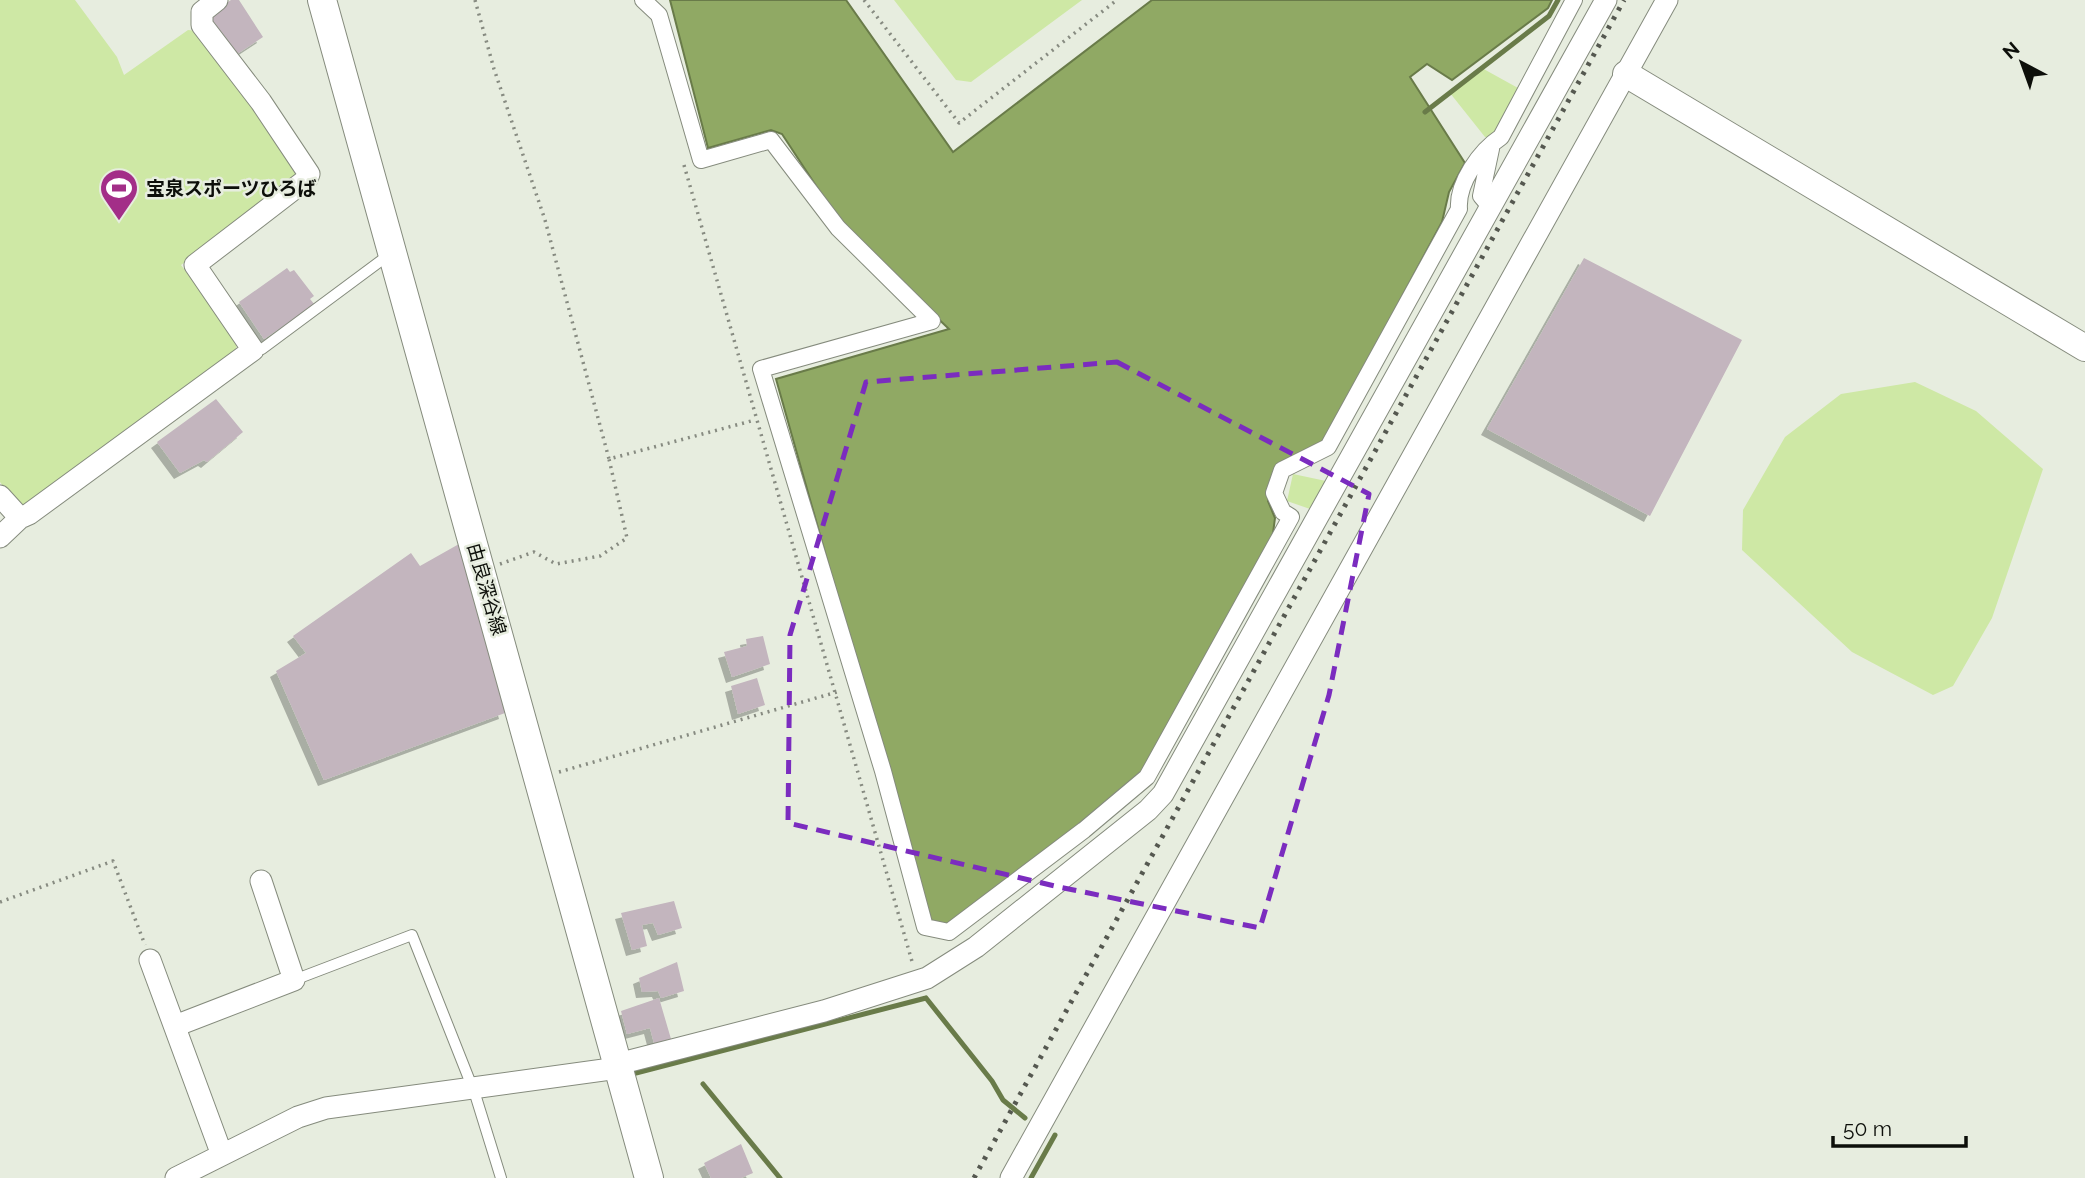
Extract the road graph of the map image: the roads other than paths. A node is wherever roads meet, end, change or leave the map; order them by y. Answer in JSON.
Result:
{"nodes":[{"id":1,"x":217,"y":0,"type":"edge"},
{"id":2,"x":322,"y":0,"type":"edge"},
{"id":3,"x":643,"y":0,"type":"edge"},
{"id":4,"x":1574,"y":0,"type":"edge"},
{"id":5,"x":1606,"y":0,"type":"edge"},
{"id":6,"x":1667,"y":0,"type":"edge"},
{"id":7,"x":1626,"y":74,"type":"junction"},
{"id":8,"x":1492,"y":143,"type":"junction"},
{"id":9,"x":1491,"y":208,"type":"junction"},
{"id":10,"x":386,"y":258,"type":"junction"},
{"id":11,"x":2085,"y":348,"type":"edge"},
{"id":12,"x":253,"y":350,"type":"junction"},
{"id":13,"x":0,"y":496,"type":"edge"},
{"id":14,"x":20,"y":518,"type":"junction"},
{"id":15,"x":0,"y":537,"type":"edge"},
{"id":16,"x":261,"y":881,"type":"dead end"},
{"id":17,"x":150,"y":960,"type":"road end"},
{"id":18,"x":294,"y":981,"type":"junction"},
{"id":19,"x":174,"y":1026,"type":"junction"},
{"id":20,"x":618,"y":1066,"type":"junction"},
{"id":21,"x":473,"y":1088,"type":"junction"},
{"id":22,"x":216,"y":1165,"type":"edge"},
{"id":23,"x":176,"y":1178,"type":"edge"},
{"id":24,"x":501,"y":1178,"type":"edge"},
{"id":25,"x":649,"y":1178,"type":"edge"},
{"id":26,"x":1011,"y":1178,"type":"edge"}],
"edges":[{"from":1,"to":12,"type":"street"},
{"from":2,"to":10,"type":"main road","name":"由良深谷線"},
{"from":3,"to":8,"type":"street"},
{"from":4,"to":8,"type":"street"},
{"from":5,"to":9,"type":"street"},
{"from":6,"to":7,"type":"street"},
{"from":7,"to":11,"type":"street"},
{"from":7,"to":26,"type":"street"},
{"from":8,"to":9,"type":"street"},
{"from":9,"to":20,"type":"street"},
{"from":10,"to":12,"type":"lane"},
{"from":10,"to":20,"type":"main road","name":"由良深谷線"},
{"from":12,"to":14,"type":"street"},
{"from":13,"to":14,"type":"street"},
{"from":14,"to":15,"type":"street"},
{"from":16,"to":18,"type":"street"},
{"from":17,"to":19,"type":"street"},
{"from":18,"to":19,"type":"street"},
{"from":18,"to":21,"type":"lane"},
{"from":19,"to":22,"type":"street"},
{"from":20,"to":21,"type":"street"},
{"from":20,"to":25,"type":"main road","name":"由良深谷線"},
{"from":21,"to":22,"type":"street"},
{"from":21,"to":24,"type":"lane"},
{"from":22,"to":23,"type":"street"}]}
